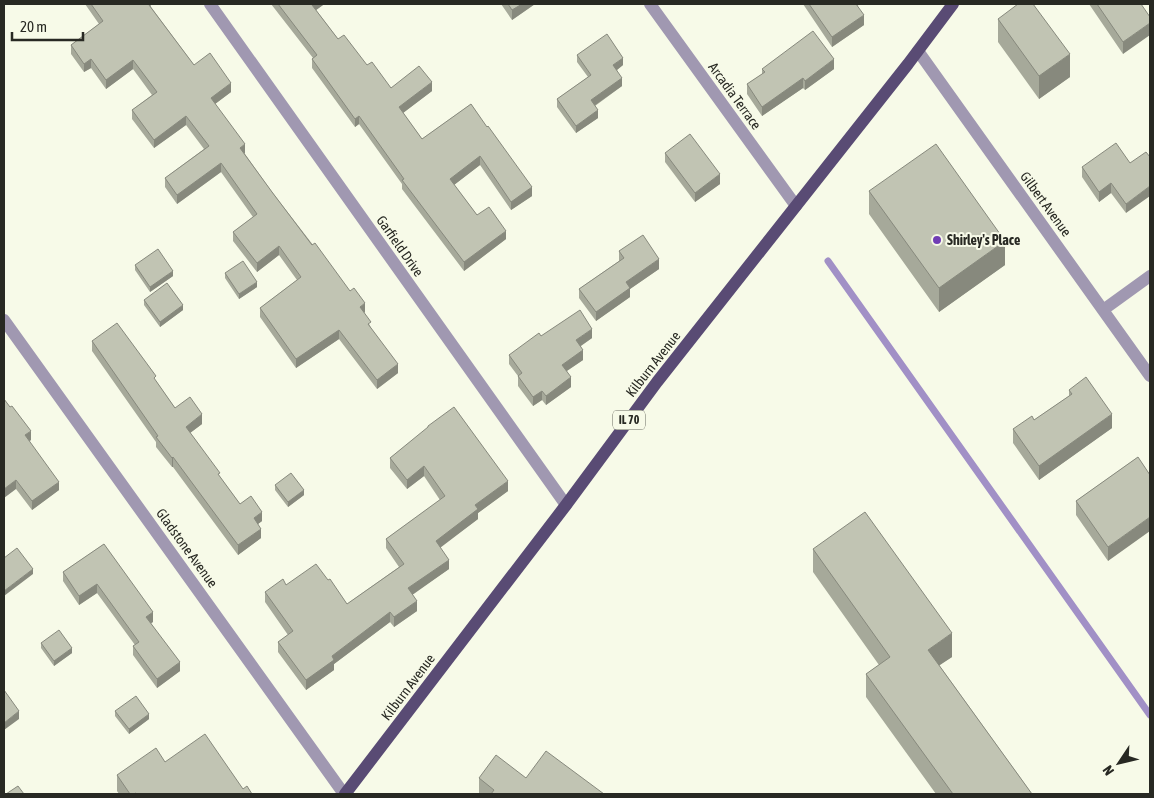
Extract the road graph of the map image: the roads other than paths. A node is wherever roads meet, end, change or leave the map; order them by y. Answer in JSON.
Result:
{"nodes":[{"id":1,"x":210,"y":4,"type":"edge"},
{"id":2,"x":650,"y":4,"type":"edge"},
{"id":3,"x":952,"y":4,"type":"edge"},
{"id":4,"x":918,"y":51,"type":"junction"},
{"id":5,"x":796,"y":206,"type":"junction"},
{"id":6,"x":1150,"y":276,"type":"edge"},
{"id":7,"x":1103,"y":310,"type":"junction"},
{"id":8,"x":4,"y":320,"type":"edge"},
{"id":9,"x":1150,"y":376,"type":"edge"},
{"id":10,"x":566,"y":504,"type":"junction"},
{"id":11,"x":345,"y":794,"type":"edge"}],
"edges":[{"from":1,"to":10,"type":"street","name":"Garfield Drive"},
{"from":2,"to":5,"type":"street","name":"Arcadia Terrace"},
{"from":3,"to":4,"type":"main road","name":"Kilburn Avenue","number":"IL 70"},
{"from":4,"to":5,"type":"main road","name":"Kilburn Avenue","number":"IL 70"},
{"from":4,"to":7,"type":"street","name":"Gilbert Avenue"},
{"from":5,"to":10,"type":"main road","name":"Kilburn Avenue","number":"IL 70"},
{"from":6,"to":7,"type":"street"},
{"from":7,"to":9,"type":"street","name":"Gilbert Avenue"},
{"from":8,"to":11,"type":"street","name":"Gladstone Avenue"},
{"from":10,"to":11,"type":"main road","name":"Kilburn Avenue","number":"IL 70"}]}
